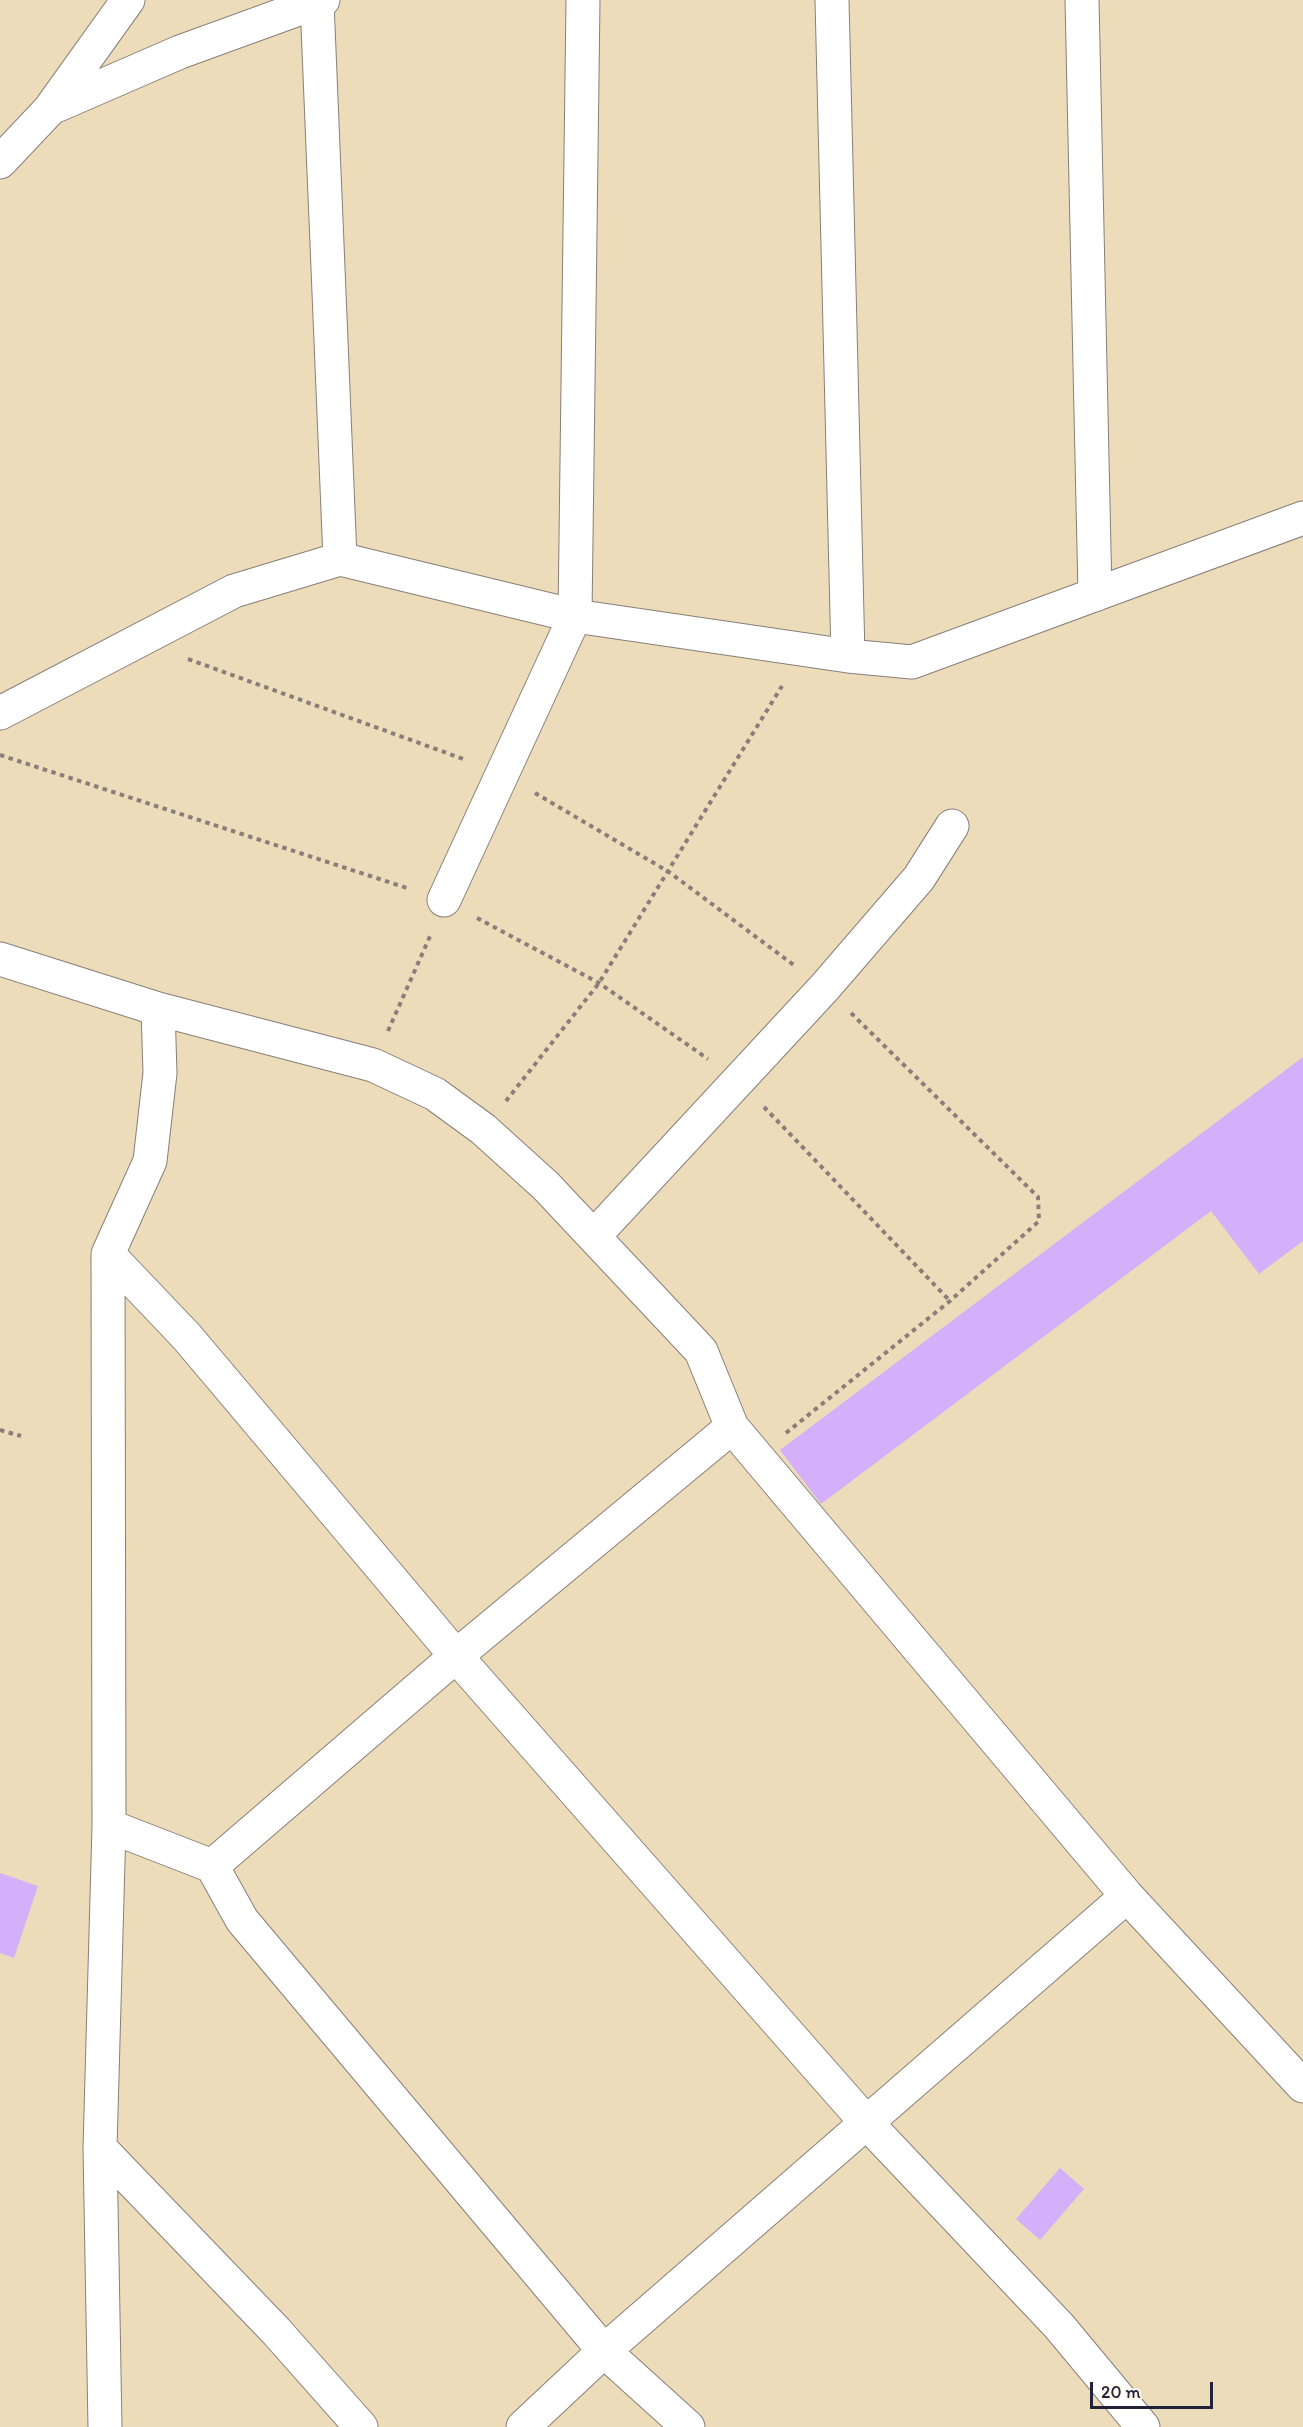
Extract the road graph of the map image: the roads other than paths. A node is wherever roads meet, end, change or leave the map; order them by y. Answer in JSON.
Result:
{"nodes":[{"id":1,"x":128,"y":0,"type":"edge"},
{"id":2,"x":583,"y":0,"type":"edge"},
{"id":3,"x":832,"y":0,"type":"edge"},
{"id":4,"x":1082,"y":0,"type":"edge"},
{"id":5,"x":320,"y":1,"type":"edge"},
{"id":6,"x":51,"y":108,"type":"junction"},
{"id":7,"x":0,"y":162,"type":"edge"},
{"id":8,"x":1303,"y":518,"type":"edge"},
{"id":9,"x":340,"y":559,"type":"junction"},
{"id":10,"x":1095,"y":595,"type":"junction"},
{"id":11,"x":575,"y":616,"type":"junction"},
{"id":12,"x":848,"y":656,"type":"junction"},
{"id":13,"x":0,"y":713,"type":"edge"},
{"id":14,"x":952,"y":826,"type":"dead end"},
{"id":15,"x":444,"y":900,"type":"road end"},
{"id":16,"x":0,"y":959,"type":"edge"},
{"id":17,"x":158,"y":1009,"type":"junction"},
{"id":18,"x":594,"y":1236,"type":"junction"},
{"id":19,"x":108,"y":1254,"type":"junction"},
{"id":20,"x":732,"y":1427,"type":"junction"},
{"id":21,"x":456,"y":1656,"type":"junction"},
{"id":22,"x":109,"y":1826,"type":"junction"},
{"id":23,"x":212,"y":1866,"type":"junction"},
{"id":24,"x":1127,"y":1896,"type":"junction"},
{"id":25,"x":1303,"y":2086,"type":"edge"},
{"id":26,"x":865,"y":2121,"type":"junction"},
{"id":27,"x":100,"y":2148,"type":"junction"},
{"id":28,"x":604,"y":2350,"type":"junction"},
{"id":29,"x":105,"y":2427,"type":"edge"},
{"id":30,"x":361,"y":2427,"type":"edge"},
{"id":31,"x":523,"y":2427,"type":"edge"},
{"id":32,"x":688,"y":2427,"type":"edge"},
{"id":33,"x":1143,"y":2427,"type":"edge"}],
"edges":[{"from":1,"to":6,"type":"street"},
{"from":2,"to":11,"type":"street"},
{"from":3,"to":12,"type":"street"},
{"from":4,"to":10,"type":"street"},
{"from":5,"to":6,"type":"street"},
{"from":5,"to":9,"type":"street"},
{"from":6,"to":7,"type":"street"},
{"from":8,"to":10,"type":"street"},
{"from":9,"to":11,"type":"street"},
{"from":9,"to":13,"type":"street"},
{"from":10,"to":12,"type":"street"},
{"from":11,"to":12,"type":"street"},
{"from":11,"to":15,"type":"street"},
{"from":14,"to":18,"type":"street"},
{"from":16,"to":17,"type":"street"},
{"from":17,"to":18,"type":"street"},
{"from":17,"to":19,"type":"street"},
{"from":18,"to":20,"type":"street"},
{"from":19,"to":21,"type":"street"},
{"from":19,"to":22,"type":"street"},
{"from":20,"to":21,"type":"street"},
{"from":20,"to":24,"type":"street"},
{"from":21,"to":23,"type":"street"},
{"from":21,"to":26,"type":"street"},
{"from":22,"to":23,"type":"street"},
{"from":22,"to":27,"type":"street"},
{"from":23,"to":28,"type":"street"},
{"from":24,"to":25,"type":"street"},
{"from":24,"to":26,"type":"street"},
{"from":26,"to":28,"type":"street"},
{"from":26,"to":33,"type":"street"},
{"from":27,"to":29,"type":"street"},
{"from":27,"to":30,"type":"street"},
{"from":28,"to":31,"type":"street"},
{"from":28,"to":32,"type":"street"}]}
